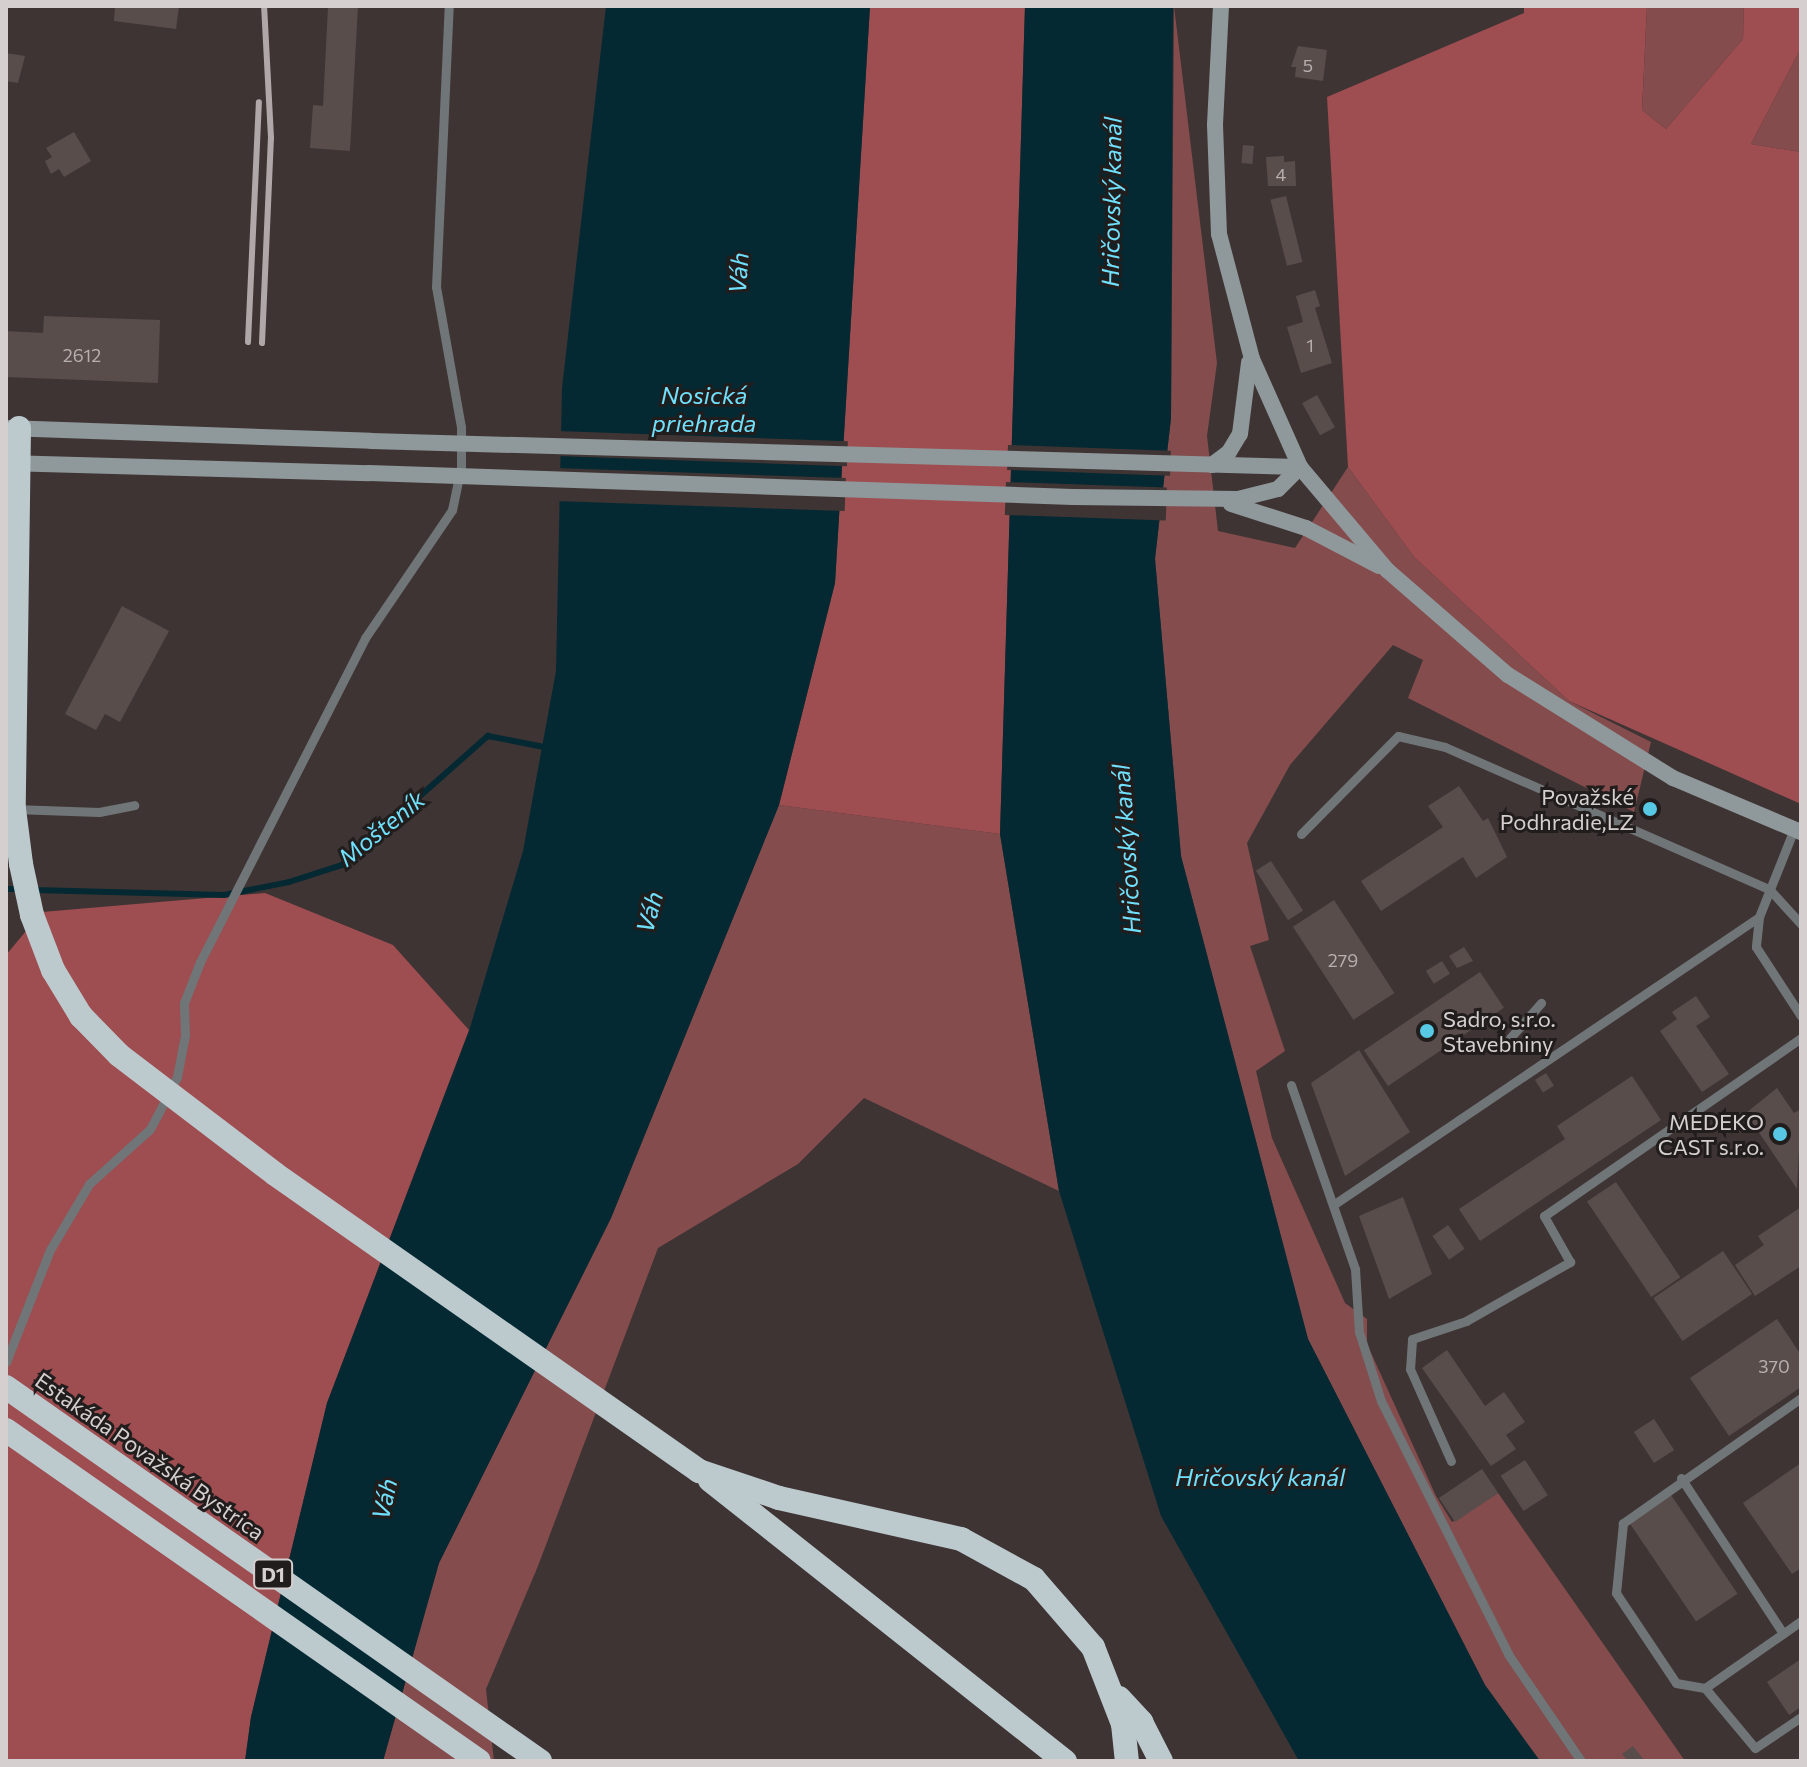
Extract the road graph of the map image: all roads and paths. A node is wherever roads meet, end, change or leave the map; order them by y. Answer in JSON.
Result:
{"nodes":[{"id":1,"x":449,"y":6,"type":"edge"},
{"id":2,"x":1221,"y":6,"type":"edge"},
{"id":3,"x":1250,"y":353,"type":"junction"},
{"id":4,"x":12,"y":428,"type":"edge"},
{"id":5,"x":12,"y":463,"type":"edge"},
{"id":6,"x":1212,"y":465,"type":"junction"},
{"id":7,"x":1300,"y":467,"type":"junction"},
{"id":8,"x":1213,"y":501,"type":"junction"},
{"id":9,"x":11,"y":520,"type":"edge"},
{"id":10,"x":1387,"y":570,"type":"junction"},
{"id":11,"x":134,"y":805,"type":"dead end"},
{"id":12,"x":10,"y":809,"type":"edge"},
{"id":13,"x":1798,"y":830,"type":"edge"},
{"id":14,"x":1301,"y":834,"type":"dead end"},
{"id":15,"x":1770,"y":890,"type":"junction"},
{"id":16,"x":1759,"y":917,"type":"junction"},
{"id":17,"x":1801,"y":924,"type":"edge"},
{"id":18,"x":1541,"y":1003,"type":"dead end"},
{"id":19,"x":1801,"y":1016,"type":"edge"},
{"id":20,"x":1510,"y":1038,"type":"dead end"},
{"id":21,"x":1801,"y":1038,"type":"edge"},
{"id":22,"x":1291,"y":1085,"type":"dead end"},
{"id":23,"x":1333,"y":1205,"type":"junction"},
{"id":24,"x":6,"y":1362,"type":"edge"},
{"id":25,"x":6,"y":1387,"type":"edge"},
{"id":26,"x":1801,"y":1398,"type":"edge"},
{"id":27,"x":6,"y":1430,"type":"edge"},
{"id":28,"x":1451,"y":1461,"type":"dead end"},
{"id":29,"x":699,"y":1471,"type":"junction"},
{"id":30,"x":1681,"y":1478,"type":"junction"},
{"id":31,"x":1801,"y":1621,"type":"edge"},
{"id":32,"x":1783,"y":1633,"type":"junction"},
{"id":33,"x":1705,"y":1688,"type":"junction"},
{"id":34,"x":1112,"y":1690,"type":"junction"},
{"id":35,"x":1801,"y":1717,"type":"edge"},
{"id":36,"x":479,"y":1761,"type":"edge"},
{"id":37,"x":540,"y":1761,"type":"edge"},
{"id":38,"x":1065,"y":1761,"type":"edge"},
{"id":39,"x":1127,"y":1761,"type":"edge"},
{"id":40,"x":1161,"y":1761,"type":"edge"},
{"id":41,"x":1581,"y":1761,"type":"edge"}],
"edges":[{"from":1,"to":24,"type":"lane"},
{"from":2,"to":3,"type":"main road"},
{"from":3,"to":6,"type":"main road"},
{"from":3,"to":7,"type":"main road"},
{"from":4,"to":5,"type":"highway"},
{"from":4,"to":6,"type":"main road","bridge":true},
{"from":5,"to":8,"type":"main road","bridge":true},
{"from":5,"to":9,"type":"highway"},
{"from":6,"to":7,"type":"main road"},
{"from":7,"to":8,"type":"main road"},
{"from":7,"to":10,"type":"main road"},
{"from":8,"to":10,"type":"main road"},
{"from":9,"to":12,"type":"highway"},
{"from":10,"to":13,"type":"main road"},
{"from":11,"to":12,"type":"lane"},
{"from":12,"to":29,"type":"highway","bridge":true},
{"from":13,"to":15,"type":"lane"},
{"from":14,"to":15,"type":"lane"},
{"from":15,"to":16,"type":"lane"},
{"from":15,"to":17,"type":"lane"},
{"from":16,"to":19,"type":"lane"},
{"from":16,"to":23,"type":"lane"},
{"from":18,"to":20,"type":"lane"},
{"from":21,"to":28,"type":"lane"},
{"from":22,"to":23,"type":"lane"},
{"from":23,"to":41,"type":"lane"},
{"from":25,"to":37,"type":"highway","name":"Estakáda Považská Bystrica","number":"D1"},
{"from":26,"to":30,"type":"lane"},
{"from":27,"to":36,"type":"highway","number":"D1"},
{"from":29,"to":34,"type":"highway"},
{"from":29,"to":38,"type":"highway"},
{"from":30,"to":32,"type":"lane"},
{"from":30,"to":33,"type":"lane"},
{"from":31,"to":32,"type":"lane"},
{"from":32,"to":33,"type":"lane"},
{"from":33,"to":35,"type":"lane"},
{"from":34,"to":39,"type":"highway"},
{"from":34,"to":40,"type":"highway"}]}
